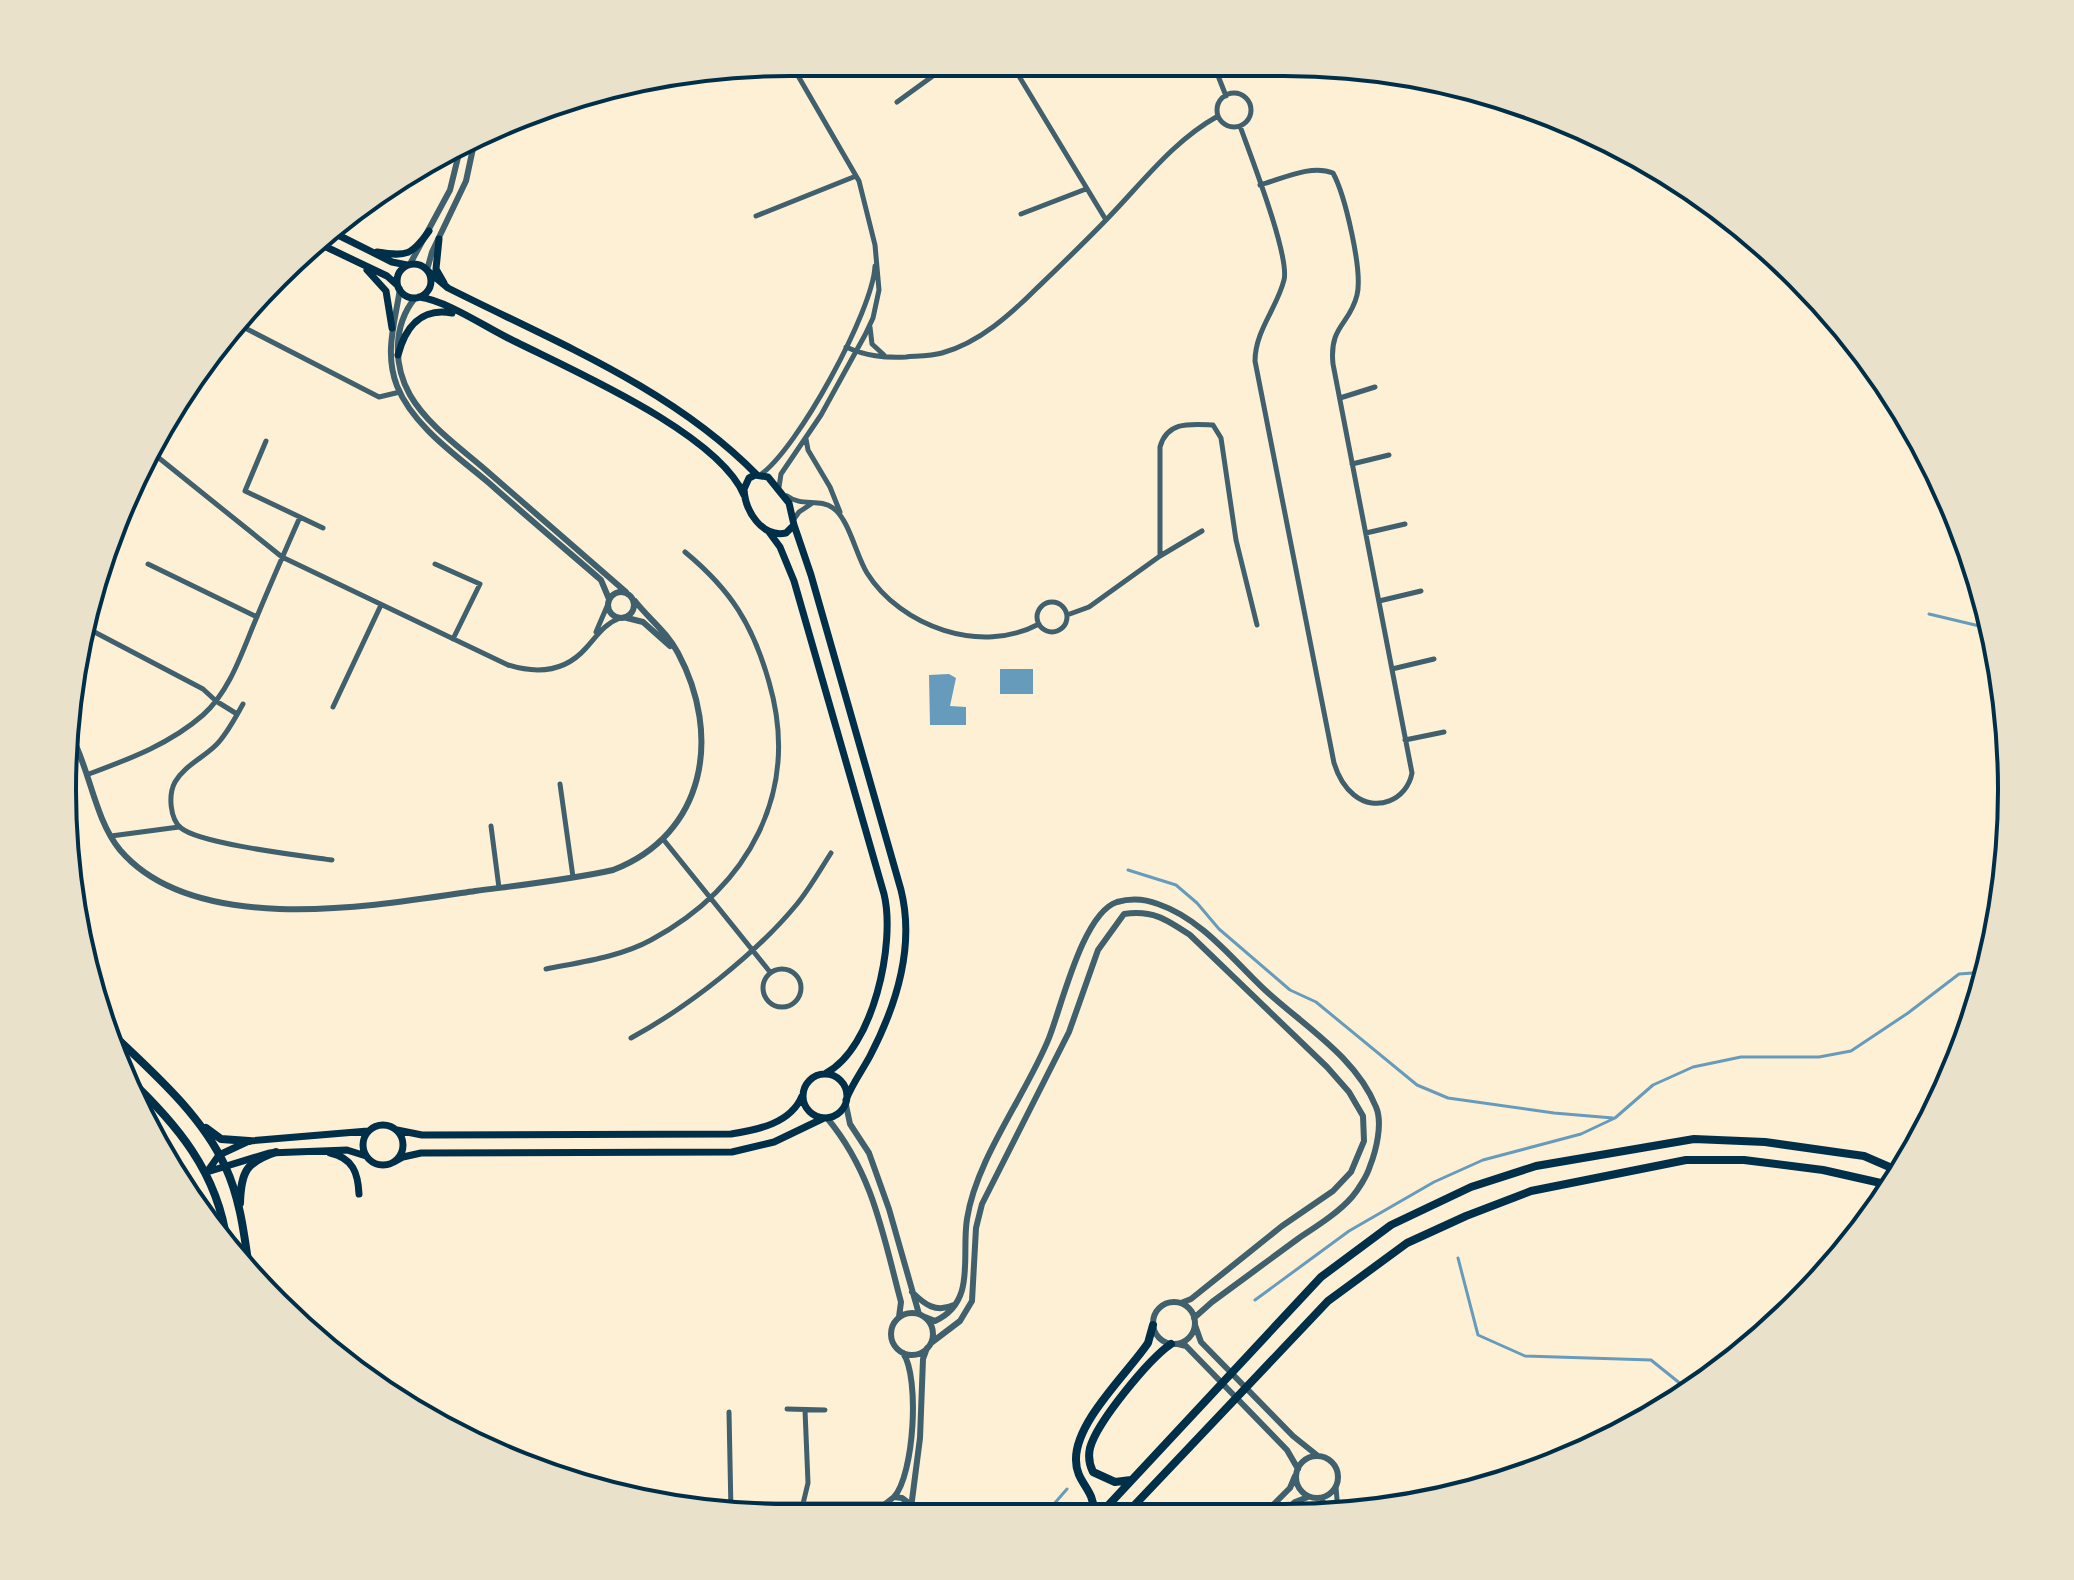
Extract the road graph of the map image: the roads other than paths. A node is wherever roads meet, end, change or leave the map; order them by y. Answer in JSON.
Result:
{"nodes":[{"id":1,"x":798,"y":76,"type":"edge"},
{"id":2,"x":933,"y":76,"type":"edge"},
{"id":3,"x":1019,"y":76,"type":"edge"},
{"id":4,"x":1218,"y":76,"type":"edge"},
{"id":5,"x":1226,"y":96,"type":"junction"},
{"id":6,"x":897,"y":102,"type":"dead end"},
{"id":7,"x":1218,"y":116,"type":"junction"},
{"id":8,"x":1240,"y":126,"type":"junction"},
{"id":9,"x":472,"y":151,"type":"edge"},
{"id":10,"x":458,"y":159,"type":"edge"},
{"id":11,"x":856,"y":176,"type":"junction"},
{"id":12,"x":1260,"y":185,"type":"junction"},
{"id":13,"x":1086,"y":189,"type":"junction"},
{"id":14,"x":1021,"y":214,"type":"dead end"},
{"id":15,"x":756,"y":216,"type":"dead end"},
{"id":16,"x":1106,"y":220,"type":"junction"},
{"id":17,"x":429,"y":231,"type":"junction"},
{"id":18,"x":340,"y":236,"type":"edge"},
{"id":19,"x":439,"y":239,"type":"junction"},
{"id":20,"x":875,"y":245,"type":"junction"},
{"id":21,"x":326,"y":247,"type":"edge"},
{"id":22,"x":370,"y":251,"type":"junction"},
{"id":23,"x":353,"y":259,"type":"junction"},
{"id":24,"x":408,"y":265,"type":"junction"},
{"id":25,"x":428,"y":271,"type":"junction"},
{"id":26,"x":399,"y":288,"type":"junction"},
{"id":27,"x":448,"y":288,"type":"junction"},
{"id":28,"x":417,"y":298,"type":"junction"},
{"id":29,"x":460,"y":314,"type":"junction"},
{"id":30,"x":869,"y":326,"type":"junction"},
{"id":31,"x":245,"y":328,"type":"dead end"},
{"id":32,"x":392,"y":328,"type":"junction"},
{"id":33,"x":846,"y":347,"type":"junction"},
{"id":34,"x":857,"y":352,"type":"junction"},
{"id":35,"x":398,"y":355,"type":"junction"},
{"id":36,"x":889,"y":357,"type":"junction"},
{"id":37,"x":1375,"y":387,"type":"dead end"},
{"id":38,"x":400,"y":392,"type":"junction"},
{"id":39,"x":1340,"y":398,"type":"junction"},
{"id":40,"x":806,"y":437,"type":"junction"},
{"id":41,"x":266,"y":441,"type":"dead end"},
{"id":42,"x":1389,"y":455,"type":"dead end"},
{"id":43,"x":159,"y":458,"type":"edge"},
{"id":44,"x":1352,"y":464,"type":"junction"},
{"id":45,"x":759,"y":475,"type":"junction"},
{"id":46,"x":782,"y":491,"type":"junction"},
{"id":47,"x":744,"y":495,"type":"junction"},
{"id":48,"x":815,"y":504,"type":"junction"},
{"id":49,"x":300,"y":517,"type":"junction"},
{"id":50,"x":794,"y":522,"type":"junction"},
{"id":51,"x":1405,"y":524,"type":"dead end"},
{"id":52,"x":845,"y":525,"type":"junction"},
{"id":53,"x":323,"y":528,"type":"dead end"},
{"id":54,"x":1202,"y":531,"type":"dead end"},
{"id":55,"x":769,"y":532,"type":"junction"},
{"id":56,"x":1366,"y":533,"type":"junction"},
{"id":57,"x":685,"y":552,"type":"dead end"},
{"id":58,"x":1160,"y":556,"type":"junction"},
{"id":59,"x":282,"y":557,"type":"junction"},
{"id":60,"x":148,"y":564,"type":"dead end"},
{"id":61,"x":435,"y":564,"type":"dead end"},
{"id":62,"x":1421,"y":591,"type":"dead end"},
{"id":63,"x":626,"y":592,"type":"junction"},
{"id":64,"x":635,"y":601,"type":"junction"},
{"id":65,"x":1379,"y":601,"type":"junction"},
{"id":66,"x":608,"y":602,"type":"junction"},
{"id":67,"x":381,"y":605,"type":"junction"},
{"id":68,"x":1067,"y":615,"type":"junction"},
{"id":69,"x":257,"y":617,"type":"junction"},
{"id":70,"x":621,"y":618,"type":"junction"},
{"id":71,"x":1039,"y":624,"type":"junction"},
{"id":72,"x":1257,"y":625,"type":"dead end"},
{"id":73,"x":94,"y":632,"type":"edge"},
{"id":74,"x":453,"y":639,"type":"junction"},
{"id":75,"x":591,"y":641,"type":"junction"},
{"id":76,"x":680,"y":657,"type":"junction"},
{"id":77,"x":1434,"y":659,"type":"dead end"},
{"id":78,"x":1392,"y":669,"type":"junction"},
{"id":79,"x":216,"y":701,"type":"junction"},
{"id":80,"x":243,"y":704,"type":"dead end"},
{"id":81,"x":333,"y":707,"type":"dead end"},
{"id":82,"x":237,"y":714,"type":"junction"},
{"id":83,"x":1444,"y":732,"type":"dead end"},
{"id":84,"x":1405,"y":740,"type":"junction"},
{"id":85,"x":78,"y":747,"type":"edge"},
{"id":86,"x":89,"y":774,"type":"junction"},
{"id":87,"x":560,"y":784,"type":"dead end"},
{"id":88,"x":491,"y":826,"type":"dead end"},
{"id":89,"x":179,"y":827,"type":"junction"},
{"id":90,"x":111,"y":836,"type":"junction"},
{"id":91,"x":663,"y":839,"type":"junction"},
{"id":92,"x":831,"y":853,"type":"dead end"},
{"id":93,"x":332,"y":860,"type":"dead end"},
{"id":94,"x":573,"y":877,"type":"junction"},
{"id":95,"x":499,"y":888,"type":"junction"},
{"id":96,"x":711,"y":898,"type":"junction"},
{"id":97,"x":753,"y":950,"type":"junction"},
{"id":98,"x":546,"y":969,"type":"dead end"},
{"id":99,"x":770,"y":972,"type":"junction"},
{"id":100,"x":631,"y":1038,"type":"dead end"},
{"id":101,"x":123,"y":1045,"type":"edge"},
{"id":102,"x":826,"y":1073,"type":"junction"},
{"id":103,"x":802,"y":1096,"type":"junction"},
{"id":104,"x":146,"y":1097,"type":"edge"},
{"id":105,"x":846,"y":1102,"type":"junction"},
{"id":106,"x":186,"y":1110,"type":"junction"},
{"id":107,"x":826,"y":1118,"type":"junction"},
{"id":108,"x":397,"y":1130,"type":"junction"},
{"id":109,"x":368,"y":1131,"type":"junction"},
{"id":110,"x":249,"y":1141,"type":"junction"},
{"id":111,"x":320,"y":1151,"type":"junction"},
{"id":112,"x":276,"y":1152,"type":"junction"},
{"id":113,"x":219,"y":1155,"type":"junction"},
{"id":114,"x":366,"y":1156,"type":"junction"},
{"id":115,"x":394,"y":1162,"type":"junction"},
{"id":116,"x":225,"y":1167,"type":"junction"},
{"id":117,"x":1890,"y":1167,"type":"edge"},
{"id":118,"x":207,"y":1172,"type":"junction"},
{"id":119,"x":1880,"y":1183,"type":"edge"},
{"id":120,"x":359,"y":1194,"type":"dead end"},
{"id":121,"x":240,"y":1211,"type":"junction"},
{"id":122,"x":223,"y":1224,"type":"edge"},
{"id":123,"x":247,"y":1253,"type":"edge"},
{"id":124,"x":912,"y":1292,"type":"junction"},
{"id":125,"x":1181,"y":1303,"type":"junction"},
{"id":126,"x":958,"y":1304,"type":"junction"},
{"id":127,"x":922,"y":1315,"type":"junction"},
{"id":128,"x":899,"y":1317,"type":"junction"},
{"id":129,"x":1195,"y":1322,"type":"junction"},
{"id":130,"x":1153,"y":1325,"type":"junction"},
{"id":131,"x":1174,"y":1344,"type":"junction"},
{"id":132,"x":929,"y":1345,"type":"junction"},
{"id":133,"x":903,"y":1353,"type":"junction"},
{"id":134,"x":787,"y":1409,"type":"dead end"},
{"id":135,"x":805,"y":1410,"type":"junction"},
{"id":136,"x":825,"y":1410,"type":"dead end"},
{"id":137,"x":729,"y":1412,"type":"dead end"},
{"id":138,"x":1318,"y":1456,"type":"junction"},
{"id":139,"x":1298,"y":1471,"type":"junction"},
{"id":140,"x":1132,"y":1479,"type":"junction"},
{"id":141,"x":1336,"y":1487,"type":"junction"},
{"id":142,"x":894,"y":1497,"type":"junction"},
{"id":143,"x":1308,"y":1497,"type":"junction"},
{"id":144,"x":1321,"y":1498,"type":"junction"},
{"id":145,"x":730,"y":1501,"type":"edge"},
{"id":146,"x":1337,"y":1501,"type":"edge"},
{"id":147,"x":1324,"y":1502,"type":"edge"},
{"id":148,"x":804,"y":1504,"type":"edge"},
{"id":149,"x":888,"y":1504,"type":"edge"},
{"id":150,"x":908,"y":1504,"type":"edge"},
{"id":151,"x":912,"y":1504,"type":"edge"},
{"id":152,"x":1093,"y":1504,"type":"edge"},
{"id":153,"x":1109,"y":1504,"type":"edge"},
{"id":154,"x":1136,"y":1504,"type":"edge"},
{"id":155,"x":1274,"y":1504,"type":"edge"},
{"id":156,"x":1293,"y":1504,"type":"edge"}],
"edges":[{"from":1,"to":11,"type":"street"},
{"from":2,"to":6,"type":"street"},
{"from":3,"to":13,"type":"street"},
{"from":4,"to":5,"type":"street"},
{"from":5,"to":7,"type":"street"},
{"from":5,"to":8,"type":"street"},
{"from":7,"to":8,"type":"street"},
{"from":7,"to":16,"type":"street"},
{"from":8,"to":12,"type":"street"},
{"from":9,"to":19,"type":"street"},
{"from":10,"to":17,"type":"street"},
{"from":11,"to":15,"type":"street"},
{"from":11,"to":20,"type":"street"},
{"from":12,"to":39,"type":"street"},
{"from":12,"to":84,"type":"street"},
{"from":13,"to":14,"type":"street"},
{"from":13,"to":16,"type":"street"},
{"from":16,"to":36,"type":"street"},
{"from":17,"to":22,"type":"main road"},
{"from":17,"to":24,"type":"street"},
{"from":18,"to":22,"type":"main road"},
{"from":19,"to":25,"type":"street"},
{"from":19,"to":27,"type":"main road"},
{"from":20,"to":30,"type":"street"},
{"from":20,"to":33,"type":"street"},
{"from":21,"to":23,"type":"main road"},
{"from":22,"to":24,"type":"main road"},
{"from":23,"to":26,"type":"main road"},
{"from":23,"to":32,"type":"main road"},
{"from":24,"to":25,"type":"main road"},
{"from":24,"to":26,"type":"main road"},
{"from":25,"to":27,"type":"main road"},
{"from":25,"to":28,"type":"main road"},
{"from":26,"to":28,"type":"main road"},
{"from":26,"to":32,"type":"street"},
{"from":27,"to":45,"type":"main road"},
{"from":28,"to":29,"type":"main road"},
{"from":28,"to":35,"type":"street"},
{"from":29,"to":35,"type":"main road"},
{"from":29,"to":47,"type":"main road"},
{"from":30,"to":34,"type":"street"},
{"from":30,"to":36,"type":"street"},
{"from":31,"to":38,"type":"street"},
{"from":32,"to":38,"type":"street"},
{"from":33,"to":34,"type":"street"},
{"from":33,"to":45,"type":"street"},
{"from":34,"to":36,"type":"street"},
{"from":34,"to":40,"type":"street"},
{"from":35,"to":63,"type":"street"},
{"from":37,"to":39,"type":"street"},
{"from":38,"to":66,"type":"street"},
{"from":39,"to":44,"type":"street"},
{"from":40,"to":46,"type":"street"},
{"from":40,"to":52,"type":"street"},
{"from":41,"to":49,"type":"street"},
{"from":42,"to":44,"type":"street"},
{"from":43,"to":59,"type":"street"},
{"from":44,"to":56,"type":"street"},
{"from":45,"to":46,"type":"main road"},
{"from":45,"to":47,"type":"main road"},
{"from":46,"to":48,"type":"street"},
{"from":46,"to":50,"type":"main road"},
{"from":47,"to":55,"type":"main road"},
{"from":48,"to":50,"type":"street"},
{"from":48,"to":52,"type":"street"},
{"from":49,"to":53,"type":"street"},
{"from":49,"to":59,"type":"street"},
{"from":50,"to":55,"type":"main road"},
{"from":50,"to":105,"type":"main road"},
{"from":51,"to":56,"type":"street"},
{"from":52,"to":71,"type":"street"},
{"from":54,"to":58,"type":"street"},
{"from":55,"to":102,"type":"main road"},
{"from":56,"to":65,"type":"street"},
{"from":57,"to":96,"type":"street"},
{"from":58,"to":68,"type":"street"},
{"from":58,"to":72,"type":"street"},
{"from":59,"to":67,"type":"street"},
{"from":59,"to":69,"type":"street"},
{"from":60,"to":69,"type":"street"},
{"from":61,"to":74,"type":"street"},
{"from":62,"to":65,"type":"street"},
{"from":63,"to":64,"type":"street"},
{"from":63,"to":66,"type":"street"},
{"from":64,"to":70,"type":"street"},
{"from":64,"to":76,"type":"street"},
{"from":65,"to":78,"type":"street"},
{"from":66,"to":70,"type":"street"},
{"from":66,"to":75,"type":"street"},
{"from":67,"to":74,"type":"street"},
{"from":67,"to":81,"type":"street"},
{"from":68,"to":71,"type":"street"},
{"from":68,"to":71,"type":"street"},
{"from":69,"to":79,"type":"street"},
{"from":70,"to":75,"type":"street"},
{"from":70,"to":76,"type":"street"},
{"from":73,"to":79,"type":"street"},
{"from":74,"to":75,"type":"street"},
{"from":76,"to":91,"type":"street"},
{"from":77,"to":78,"type":"street"},
{"from":78,"to":84,"type":"street"},
{"from":79,"to":82,"type":"street"},
{"from":79,"to":86,"type":"street"},
{"from":80,"to":82,"type":"street"},
{"from":82,"to":89,"type":"street"},
{"from":83,"to":84,"type":"street"},
{"from":85,"to":86,"type":"street"},
{"from":86,"to":90,"type":"street"},
{"from":87,"to":94,"type":"street"},
{"from":88,"to":95,"type":"street"},
{"from":89,"to":90,"type":"street"},
{"from":89,"to":93,"type":"street"},
{"from":90,"to":95,"type":"street"},
{"from":91,"to":94,"type":"street"},
{"from":91,"to":96,"type":"street"},
{"from":92,"to":97,"type":"street"},
{"from":94,"to":95,"type":"street"},
{"from":96,"to":97,"type":"street"},
{"from":96,"to":98,"type":"street"},
{"from":97,"to":99,"type":"street"},
{"from":97,"to":100,"type":"street"},
{"from":99,"to":99,"type":"street"},
{"from":101,"to":106,"type":"highway"},
{"from":102,"to":103,"type":"main road"},
{"from":102,"to":105,"type":"main road"},
{"from":103,"to":107,"type":"main road"},
{"from":103,"to":108,"type":"main road"},
{"from":104,"to":118,"type":"highway"},
{"from":105,"to":107,"type":"main road"},
{"from":105,"to":124,"type":"street"},
{"from":106,"to":110,"type":"highway"},
{"from":106,"to":113,"type":"highway"},
{"from":107,"to":115,"type":"main road"},
{"from":107,"to":128,"type":"street"},
{"from":108,"to":109,"type":"main road"},
{"from":108,"to":115,"type":"main road"},
{"from":109,"to":110,"type":"main road"},
{"from":109,"to":114,"type":"main road"},
{"from":110,"to":113,"type":"main road"},
{"from":111,"to":112,"type":"main road"},
{"from":111,"to":114,"type":"main road"},
{"from":111,"to":120,"type":"main road"},
{"from":112,"to":116,"type":"main road"},
{"from":112,"to":121,"type":"highway"},
{"from":113,"to":116,"type":"highway"},
{"from":113,"to":118,"type":"main road"},
{"from":114,"to":115,"type":"main road"},
{"from":116,"to":118,"type":"main road"},
{"from":116,"to":121,"type":"highway"},
{"from":117,"to":140,"type":"highway"},
{"from":118,"to":122,"type":"highway"},
{"from":119,"to":154,"type":"highway"},
{"from":121,"to":123,"type":"highway"},
{"from":124,"to":126,"type":"street"},
{"from":124,"to":127,"type":"street"},
{"from":125,"to":129,"type":"street"},
{"from":125,"to":130,"type":"street"},
{"from":125,"to":132,"type":"street"},
{"from":126,"to":127,"type":"street"},
{"from":126,"to":129,"type":"street"},
{"from":127,"to":128,"type":"street"},
{"from":127,"to":132,"type":"street"},
{"from":128,"to":133,"type":"street"},
{"from":129,"to":131,"type":"street"},
{"from":129,"to":138,"type":"street"},
{"from":130,"to":131,"type":"street"},
{"from":130,"to":152,"type":"highway"},
{"from":131,"to":139,"type":"street"},
{"from":131,"to":140,"type":"highway"},
{"from":132,"to":133,"type":"street"},
{"from":132,"to":151,"type":"street"},
{"from":133,"to":142,"type":"street"},
{"from":134,"to":135,"type":"street"},
{"from":135,"to":136,"type":"street"},
{"from":135,"to":148,"type":"street"},
{"from":137,"to":145,"type":"street"},
{"from":138,"to":139,"type":"street"},
{"from":138,"to":141,"type":"street"},
{"from":139,"to":143,"type":"street"},
{"from":139,"to":155,"type":"street"},
{"from":140,"to":153,"type":"highway"},
{"from":141,"to":144,"type":"street"},
{"from":141,"to":146,"type":"street"},
{"from":142,"to":149,"type":"street"},
{"from":142,"to":150,"type":"street"},
{"from":143,"to":144,"type":"street"},
{"from":143,"to":156,"type":"street"},
{"from":144,"to":147,"type":"street"}]}
